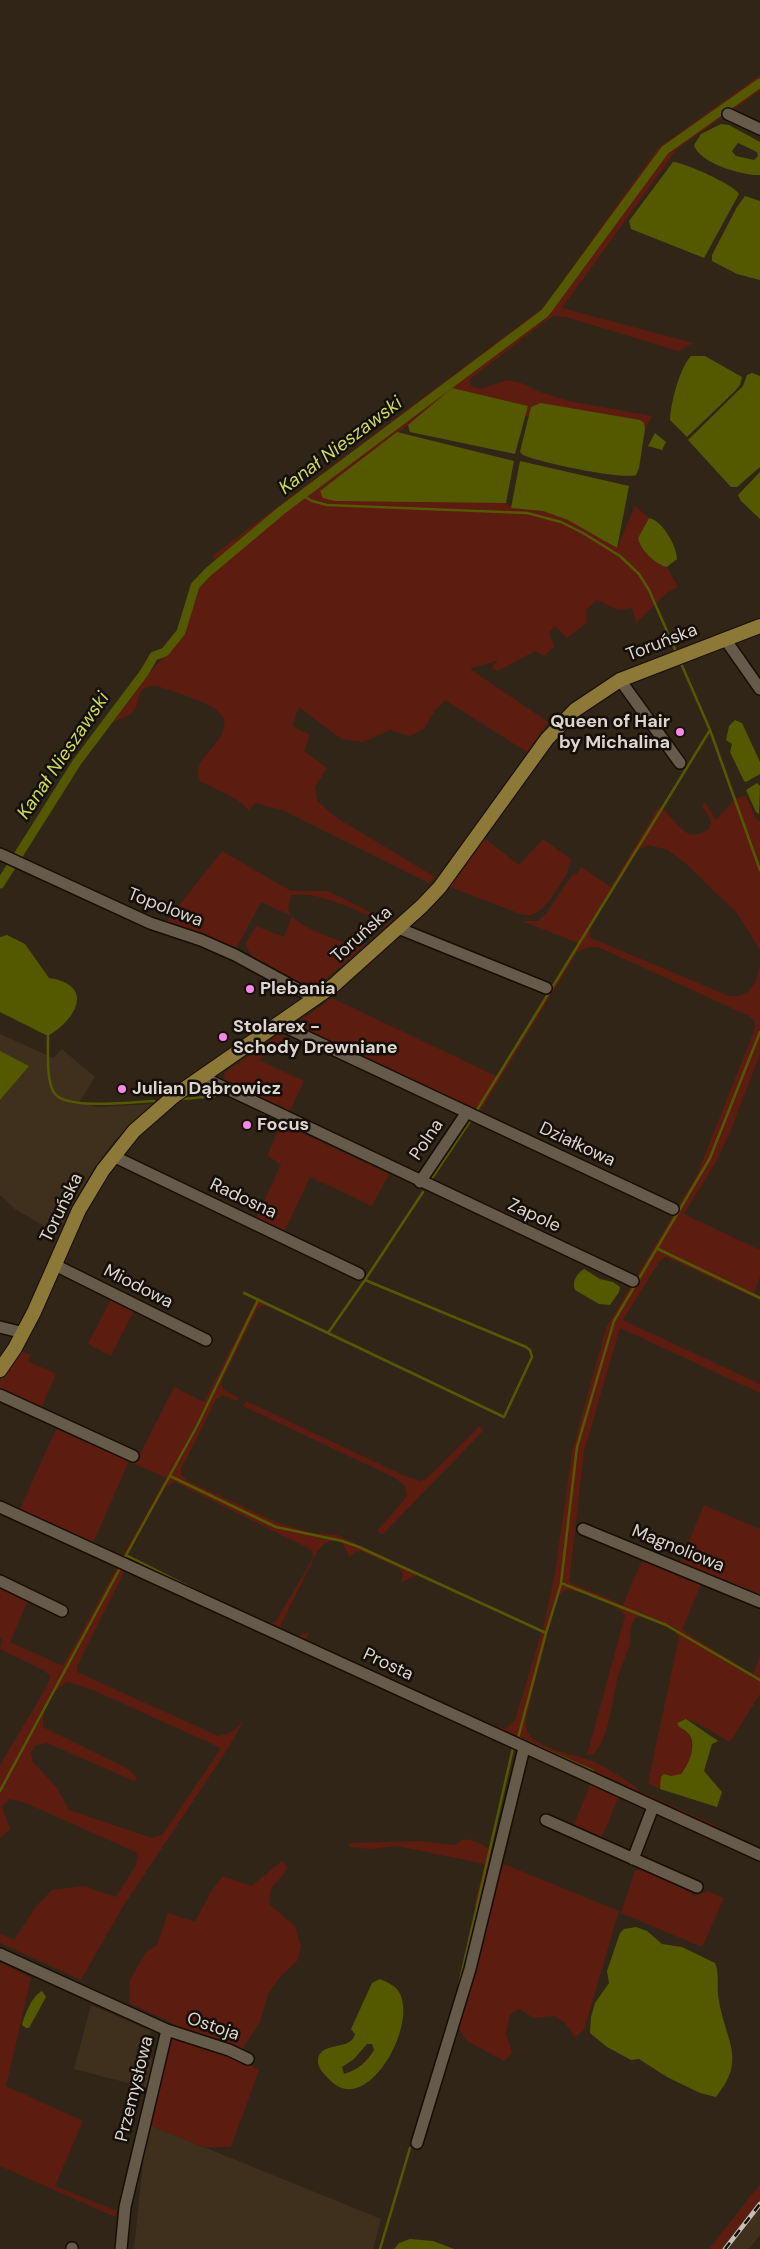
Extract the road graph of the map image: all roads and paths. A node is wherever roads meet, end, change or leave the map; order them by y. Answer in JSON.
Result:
{"nodes":[{"id":1,"x":728,"y":114,"type":"dead end"},
{"id":2,"x":760,"y":130,"type":"edge"},
{"id":3,"x":760,"y":626,"type":"edge"},
{"id":4,"x":725,"y":639,"type":"junction"},
{"id":5,"x":620,"y":680,"type":"junction"},
{"id":6,"x":760,"y":689,"type":"edge"},
{"id":7,"x":680,"y":763,"type":"dead end"},
{"id":8,"x":4,"y":856,"type":"edge"},
{"id":9,"x":398,"y":928,"type":"junction"},
{"id":10,"x":546,"y":988,"type":"dead end"},
{"id":11,"x":316,"y":999,"type":"junction"},
{"id":12,"x":279,"y":1024,"type":"junction"},
{"id":13,"x":202,"y":1077,"type":"junction"},
{"id":14,"x":466,"y":1112,"type":"junction"},
{"id":15,"x":113,"y":1156,"type":"junction"},
{"id":16,"x":420,"y":1182,"type":"junction"},
{"id":17,"x":673,"y":1209,"type":"dead end"},
{"id":18,"x":56,"y":1265,"type":"junction"},
{"id":19,"x":359,"y":1274,"type":"dead end"},
{"id":20,"x":633,"y":1281,"type":"dead end"},
{"id":21,"x":0,"y":1327,"type":"edge"},
{"id":22,"x":24,"y":1333,"type":"junction"},
{"id":23,"x":206,"y":1340,"type":"dead end"},
{"id":24,"x":0,"y":1370,"type":"edge"},
{"id":25,"x":0,"y":1395,"type":"edge"},
{"id":26,"x":133,"y":1456,"type":"dead end"},
{"id":27,"x":0,"y":1507,"type":"edge"},
{"id":28,"x":583,"y":1529,"type":"dead end"},
{"id":29,"x":0,"y":1581,"type":"edge"},
{"id":30,"x":760,"y":1602,"type":"edge"},
{"id":31,"x":62,"y":1611,"type":"dead end"},
{"id":32,"x":524,"y":1748,"type":"junction"},
{"id":33,"x":653,"y":1807,"type":"junction"},
{"id":34,"x":546,"y":1820,"type":"dead end"},
{"id":35,"x":760,"y":1855,"type":"edge"},
{"id":36,"x":633,"y":1859,"type":"junction"},
{"id":37,"x":697,"y":1887,"type":"dead end"},
{"id":38,"x":0,"y":1954,"type":"edge"},
{"id":39,"x":167,"y":2030,"type":"junction"},
{"id":40,"x":248,"y":2059,"type":"dead end"},
{"id":41,"x":417,"y":2143,"type":"dead end"},
{"id":42,"x":121,"y":2249,"type":"edge"}],
"edges":[{"from":1,"to":2,"type":"street"},
{"from":3,"to":4,"type":"main road","name":"Toruńska"},
{"from":4,"to":5,"type":"main road","name":"Toruńska"},
{"from":4,"to":6,"type":"street"},
{"from":5,"to":7,"type":"street"},
{"from":5,"to":9,"type":"main road","name":"Toruńska"},
{"from":8,"to":11,"type":"street","name":"Topolowa"},
{"from":9,"to":10,"type":"street"},
{"from":9,"to":11,"type":"main road","name":"Toruńska"},
{"from":11,"to":12,"type":"main road","name":"Toruńska"},
{"from":12,"to":13,"type":"main road","name":"Toruńska"},
{"from":12,"to":14,"type":"street","name":"Polna"},
{"from":13,"to":15,"type":"main road","name":"Toruńska"},
{"from":13,"to":16,"type":"street","name":"Polna"},
{"from":14,"to":16,"type":"street","name":"Polna"},
{"from":14,"to":17,"type":"street","name":"Działkowa"},
{"from":15,"to":18,"type":"main road","name":"Toruńska"},
{"from":15,"to":19,"type":"street","name":"Radosna"},
{"from":16,"to":20,"type":"street","name":"Zapole"},
{"from":18,"to":22,"type":"main road","name":"Toruńska"},
{"from":18,"to":23,"type":"street","name":"Miodowa"},
{"from":21,"to":22,"type":"street"},
{"from":22,"to":24,"type":"main road","name":"Toruńska"},
{"from":25,"to":26,"type":"street"},
{"from":27,"to":32,"type":"street","name":"Prosta"},
{"from":28,"to":30,"type":"street","name":"Magnoliowa"},
{"from":29,"to":31,"type":"street"},
{"from":32,"to":33,"type":"street","name":"Prosta"},
{"from":32,"to":41,"type":"street"},
{"from":33,"to":35,"type":"street","name":"Prosta"},
{"from":33,"to":36,"type":"street"},
{"from":34,"to":36,"type":"street"},
{"from":36,"to":37,"type":"street"},
{"from":38,"to":39,"type":"street","name":"Przemysłowa"},
{"from":39,"to":40,"type":"street","name":"Ostoja"},
{"from":39,"to":42,"type":"street","name":"Przemysłowa"}]}
